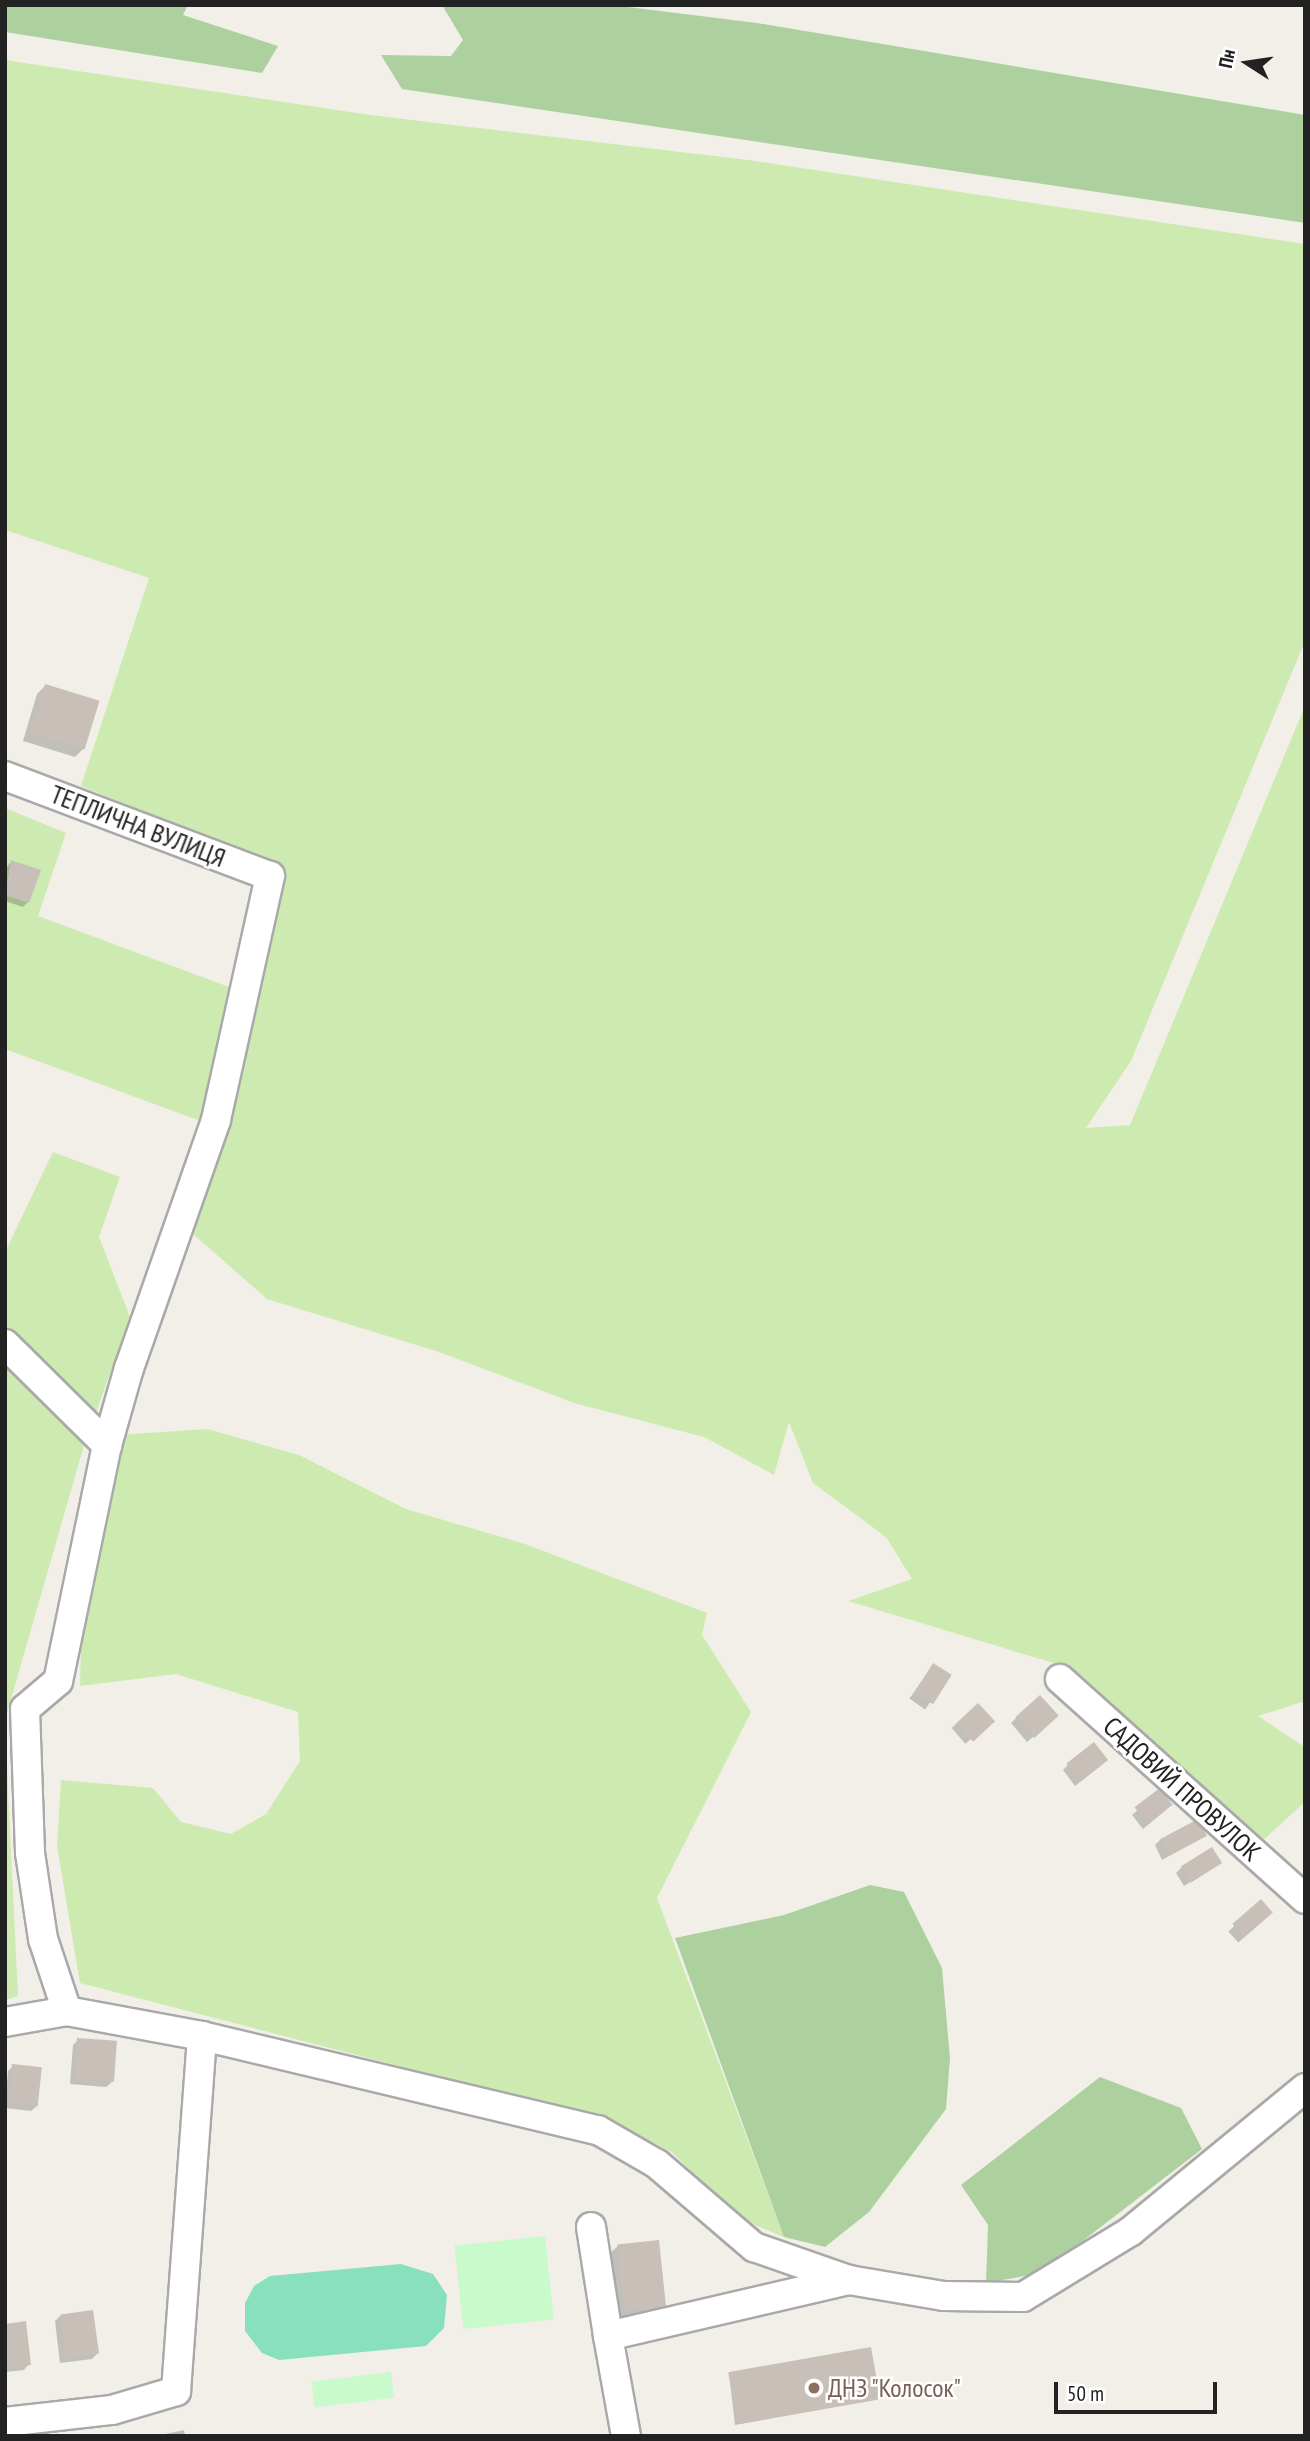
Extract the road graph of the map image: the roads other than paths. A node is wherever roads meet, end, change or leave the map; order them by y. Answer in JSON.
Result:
{"nodes":[{"id":1,"x":5,"y":776,"type":"edge"},
{"id":2,"x":5,"y":1344,"type":"edge"},
{"id":3,"x":107,"y":1445,"type":"junction"},
{"id":4,"x":1060,"y":1679,"type":"dead end"},
{"id":5,"x":15,"y":1706,"type":"edge"},
{"id":6,"x":1305,"y":1899,"type":"edge"},
{"id":7,"x":67,"y":2011,"type":"junction"},
{"id":8,"x":5,"y":2022,"type":"edge"},
{"id":9,"x":202,"y":2036,"type":"junction"},
{"id":10,"x":1305,"y":2088,"type":"edge"},
{"id":11,"x":591,"y":2227,"type":"dead end"},
{"id":12,"x":849,"y":2280,"type":"junction"},
{"id":13,"x":608,"y":2336,"type":"junction"},
{"id":14,"x":5,"y":2422,"type":"edge"},
{"id":15,"x":626,"y":2436,"type":"edge"}],
"edges":[{"from":1,"to":3,"type":"street","name":"ТЕПЛИЧНА ВУЛИЦЯ"},
{"from":2,"to":3,"type":"street"},
{"from":3,"to":5,"type":"street"},
{"from":4,"to":6,"type":"street","name":"САДОВИЙ ПРОВУЛОК"},
{"from":5,"to":7,"type":"street"},
{"from":7,"to":8,"type":"street"},
{"from":7,"to":9,"type":"street"},
{"from":9,"to":12,"type":"street"},
{"from":9,"to":14,"type":"street"},
{"from":10,"to":12,"type":"street"},
{"from":11,"to":13,"type":"street"},
{"from":12,"to":13,"type":"street"},
{"from":13,"to":15,"type":"street"}]}
